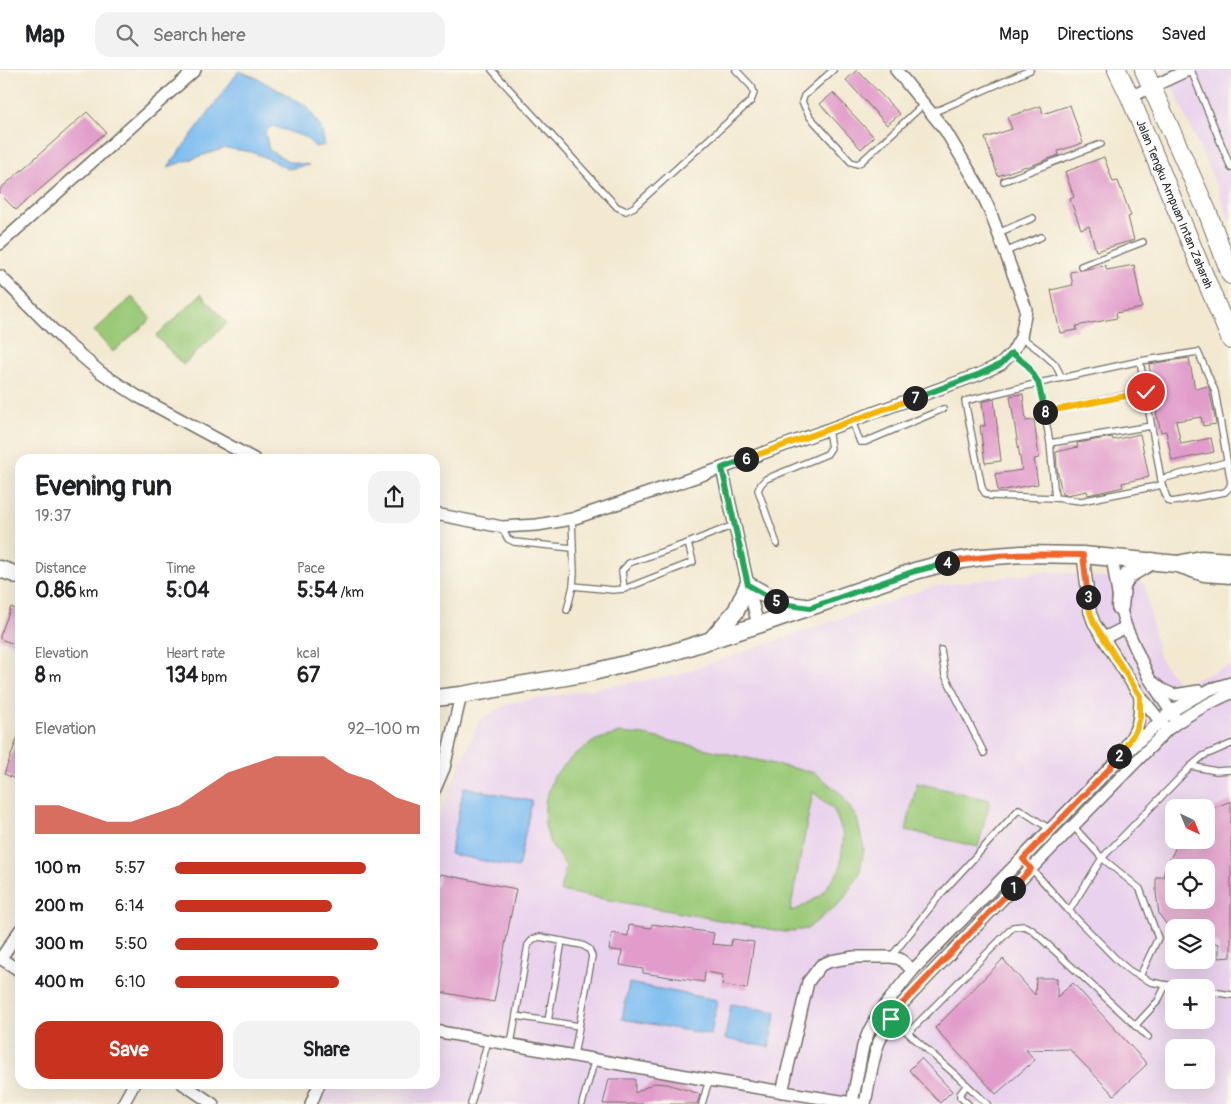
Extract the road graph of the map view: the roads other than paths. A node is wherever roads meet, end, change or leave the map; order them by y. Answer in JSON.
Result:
{"nodes":[{"id":1,"x":195,"y":70,"type":"edge"},
{"id":2,"x":492,"y":70,"type":"edge"},
{"id":3,"x":736,"y":70,"type":"edge"},
{"id":4,"x":832,"y":70,"type":"edge"},
{"id":5,"x":896,"y":70,"type":"edge"},
{"id":6,"x":1030,"y":70,"type":"edge"},
{"id":7,"x":1117,"y":70,"type":"edge"},
{"id":8,"x":1144,"y":70,"type":"edge"},
{"id":9,"x":1190,"y":70,"type":"edge"},
{"id":10,"x":1152,"y":87,"type":"junction"},
{"id":11,"x":1130,"y":97,"type":"junction"},
{"id":12,"x":924,"y":104,"type":"junction"},
{"id":13,"x":932,"y":113,"type":"junction"},
{"id":14,"x":1101,"y":144,"type":"dead end"},
{"id":15,"x":1231,"y":168,"type":"edge"},
{"id":16,"x":1004,"y":181,"type":"dead end"},
{"id":17,"x":1032,"y":218,"type":"dead end"},
{"id":18,"x":998,"y":233,"type":"junction"},
{"id":19,"x":1040,"y":237,"type":"dead end"},
{"id":20,"x":1143,"y":242,"type":"dead end"},
{"id":21,"x":0,"y":244,"type":"edge"},
{"id":22,"x":1005,"y":252,"type":"junction"},
{"id":23,"x":1081,"y":266,"type":"dead end"},
{"id":24,"x":1231,"y":275,"type":"edge"},
{"id":25,"x":0,"y":276,"type":"edge"},
{"id":26,"x":1021,"y":337,"type":"junction"},
{"id":27,"x":1231,"y":340,"type":"edge"},
{"id":28,"x":1012,"y":353,"type":"junction"},
{"id":29,"x":1140,"y":361,"type":"junction"},
{"id":30,"x":1062,"y":378,"type":"junction"},
{"id":31,"x":1038,"y":382,"type":"junction"},
{"id":32,"x":1146,"y":392,"type":"junction"},
{"id":33,"x":943,"y":408,"type":"dead end"},
{"id":34,"x":1044,"y":412,"type":"junction"},
{"id":35,"x":852,"y":421,"type":"junction"},
{"id":36,"x":1151,"y":426,"type":"junction"},
{"id":37,"x":828,"y":429,"type":"junction"},
{"id":38,"x":1050,"y":443,"type":"junction"},
{"id":39,"x":243,"y":454,"type":"edge"},
{"id":40,"x":1227,"y":462,"type":"junction"},
{"id":41,"x":722,"y":468,"type":"junction"},
{"id":42,"x":1161,"y":482,"type":"junction"},
{"id":43,"x":1055,"y":498,"type":"junction"},
{"id":44,"x":440,"y":515,"type":"edge"},
{"id":45,"x":572,"y":519,"type":"junction"},
{"id":46,"x":734,"y":525,"type":"junction"},
{"id":47,"x":502,"y":527,"type":"junction"},
{"id":48,"x":688,"y":543,"type":"junction"},
{"id":49,"x":778,"y":544,"type":"dead end"},
{"id":50,"x":572,"y":548,"type":"junction"},
{"id":51,"x":1083,"y":555,"type":"junction"},
{"id":52,"x":1112,"y":557,"type":"junction"},
{"id":53,"x":1231,"y":560,"type":"edge"},
{"id":54,"x":1152,"y":561,"type":"junction"},
{"id":55,"x":1178,"y":564,"type":"junction"},
{"id":56,"x":0,"y":569,"type":"edge"},
{"id":57,"x":15,"y":574,"type":"edge"},
{"id":58,"x":1231,"y":575,"type":"edge"},
{"id":59,"x":748,"y":585,"type":"junction"},
{"id":60,"x":573,"y":586,"type":"junction"},
{"id":61,"x":624,"y":589,"type":"junction"},
{"id":62,"x":1120,"y":607,"type":"junction"},
{"id":63,"x":810,"y":608,"type":"junction"},
{"id":64,"x":567,"y":610,"type":"dead end"},
{"id":65,"x":758,"y":625,"type":"junction"},
{"id":66,"x":1126,"y":627,"type":"junction"},
{"id":67,"x":1104,"y":638,"type":"junction"},
{"id":68,"x":710,"y":641,"type":"junction"},
{"id":69,"x":941,"y":650,"type":"dead end"},
{"id":70,"x":1149,"y":678,"type":"junction"},
{"id":71,"x":1231,"y":683,"type":"edge"},
{"id":72,"x":1211,"y":689,"type":"junction"},
{"id":73,"x":1231,"y":693,"type":"edge"},
{"id":74,"x":461,"y":695,"type":"junction"},
{"id":75,"x":1140,"y":696,"type":"junction"},
{"id":76,"x":440,"y":697,"type":"edge"},
{"id":77,"x":1170,"y":712,"type":"junction"},
{"id":78,"x":1178,"y":722,"type":"junction"},
{"id":79,"x":1164,"y":726,"type":"junction"},
{"id":80,"x":1231,"y":744,"type":"edge"},
{"id":81,"x":984,"y":754,"type":"dead end"},
{"id":82,"x":1191,"y":766,"type":"junction"},
{"id":83,"x":1110,"y":768,"type":"junction"},
{"id":84,"x":1231,"y":770,"type":"edge"},
{"id":85,"x":440,"y":777,"type":"edge"},
{"id":86,"x":1073,"y":826,"type":"junction"},
{"id":87,"x":1050,"y":830,"type":"junction"},
{"id":88,"x":1102,"y":858,"type":"junction"},
{"id":89,"x":1023,"y":859,"type":"junction"},
{"id":90,"x":1031,"y":869,"type":"junction"},
{"id":91,"x":1069,"y":911,"type":"junction"},
{"id":92,"x":15,"y":937,"type":"edge"},
{"id":93,"x":562,"y":941,"type":"junction"},
{"id":94,"x":891,"y":956,"type":"junction"},
{"id":95,"x":0,"y":958,"type":"edge"},
{"id":96,"x":15,"y":968,"type":"edge"},
{"id":97,"x":914,"y":970,"type":"junction"},
{"id":98,"x":1140,"y":976,"type":"junction"},
{"id":99,"x":1165,"y":985,"type":"edge"},
{"id":100,"x":1165,"y":987,"type":"edge"},
{"id":101,"x":1215,"y":993,"type":"edge"},
{"id":102,"x":1231,"y":996,"type":"edge"},
{"id":103,"x":516,"y":1016,"type":"junction"},
{"id":104,"x":891,"y":1019,"type":"junction"},
{"id":105,"x":548,"y":1021,"type":"junction"},
{"id":106,"x":579,"y":1026,"type":"junction"},
{"id":107,"x":1135,"y":1026,"type":"junction"},
{"id":108,"x":440,"y":1032,"type":"edge"},
{"id":109,"x":908,"y":1032,"type":"junction"},
{"id":110,"x":1148,"y":1037,"type":"dead end"},
{"id":111,"x":488,"y":1040,"type":"junction"},
{"id":112,"x":512,"y":1044,"type":"junction"},
{"id":113,"x":574,"y":1056,"type":"junction"},
{"id":114,"x":596,"y":1059,"type":"junction"},
{"id":115,"x":709,"y":1080,"type":"junction"},
{"id":116,"x":967,"y":1085,"type":"junction"},
{"id":117,"x":131,"y":1089,"type":"edge"},
{"id":118,"x":190,"y":1089,"type":"edge"},
{"id":119,"x":317,"y":1089,"type":"edge"},
{"id":120,"x":782,"y":1092,"type":"junction"},
{"id":121,"x":123,"y":1104,"type":"edge"},
{"id":122,"x":213,"y":1104,"type":"edge"},
{"id":123,"x":311,"y":1104,"type":"edge"},
{"id":124,"x":471,"y":1104,"type":"edge"},
{"id":125,"x":582,"y":1104,"type":"edge"},
{"id":126,"x":702,"y":1104,"type":"edge"},
{"id":127,"x":854,"y":1104,"type":"edge"},
{"id":128,"x":865,"y":1104,"type":"edge"},
{"id":129,"x":968,"y":1104,"type":"edge"},
{"id":130,"x":987,"y":1104,"type":"edge"}],
"edges":[{"from":1,"to":21,"type":"street"},
{"from":2,"to":3,"type":"lane"},
{"from":4,"to":12,"type":"lane"},
{"from":5,"to":12,"type":"street"},
{"from":6,"to":13,"type":"lane"},
{"from":7,"to":11,"type":"main road","name":"Jalan Tengku Ampuan Intan Zaharah"},
{"from":8,"to":10,"type":"main road","name":"Jalan Tengku Ampuan Intan Zaharah"},
{"from":9,"to":10,"type":"street"},
{"from":9,"to":15,"type":"lane"},
{"from":10,"to":11,"type":"street"},
{"from":10,"to":24,"type":"main road","name":"Jalan Tengku Ampuan Intan Zaharah"},
{"from":11,"to":27,"type":"main road","name":"Jalan Tengku Ampuan Intan Zaharah"},
{"from":12,"to":13,"type":"street"},
{"from":13,"to":18,"type":"street"},
{"from":14,"to":16,"type":"lane"},
{"from":17,"to":18,"type":"lane"},
{"from":18,"to":22,"type":"street"},
{"from":19,"to":22,"type":"lane"},
{"from":20,"to":23,"type":"lane"},
{"from":22,"to":26,"type":"street"},
{"from":25,"to":39,"type":"street"},
{"from":26,"to":28,"type":"street"},
{"from":26,"to":30,"type":"lane"},
{"from":28,"to":31,"type":"lane"},
{"from":28,"to":35,"type":"street"},
{"from":29,"to":30,"type":"lane"},
{"from":29,"to":32,"type":"lane"},
{"from":29,"to":40,"type":"lane"},
{"from":30,"to":31,"type":"lane"},
{"from":31,"to":34,"type":"lane"},
{"from":31,"to":43,"type":"lane"},
{"from":32,"to":34,"type":"lane"},
{"from":32,"to":36,"type":"lane"},
{"from":33,"to":35,"type":"lane"},
{"from":34,"to":38,"type":"lane"},
{"from":35,"to":37,"type":"street"},
{"from":36,"to":38,"type":"lane"},
{"from":36,"to":42,"type":"lane"},
{"from":37,"to":41,"type":"street"},
{"from":37,"to":49,"type":"lane"},
{"from":38,"to":43,"type":"lane"},
{"from":40,"to":42,"type":"lane"},
{"from":40,"to":42,"type":"lane"},
{"from":41,"to":45,"type":"street"},
{"from":41,"to":46,"type":"street"},
{"from":42,"to":43,"type":"lane"},
{"from":44,"to":47,"type":"street"},
{"from":45,"to":47,"type":"street"},
{"from":45,"to":50,"type":"lane"},
{"from":46,"to":48,"type":"lane"},
{"from":46,"to":59,"type":"street"},
{"from":47,"to":50,"type":"lane"},
{"from":48,"to":61,"type":"lane"},
{"from":48,"to":61,"type":"lane"},
{"from":50,"to":60,"type":"lane"},
{"from":51,"to":52,"type":"main road"},
{"from":51,"to":63,"type":"main road"},
{"from":51,"to":67,"type":"street"},
{"from":52,"to":54,"type":"main road"},
{"from":52,"to":62,"type":"street"},
{"from":53,"to":55,"type":"main road"},
{"from":54,"to":55,"type":"main road"},
{"from":54,"to":62,"type":"main road"},
{"from":55,"to":58,"type":"main road"},
{"from":56,"to":57,"type":"main road"},
{"from":59,"to":63,"type":"main road"},
{"from":59,"to":65,"type":"street"},
{"from":59,"to":68,"type":"main road"},
{"from":60,"to":61,"type":"lane"},
{"from":60,"to":64,"type":"lane"},
{"from":62,"to":66,"type":"street"},
{"from":63,"to":65,"type":"main road"},
{"from":65,"to":68,"type":"main road"},
{"from":66,"to":67,"type":"street"},
{"from":66,"to":70,"type":"street"},
{"from":67,"to":75,"type":"street"},
{"from":68,"to":74,"type":"main road"},
{"from":69,"to":81,"type":"lane"},
{"from":70,"to":72,"type":"street"},
{"from":70,"to":77,"type":"street"},
{"from":71,"to":72,"type":"street"},
{"from":72,"to":77,"type":"street"},
{"from":73,"to":78,"type":"street"},
{"from":74,"to":76,"type":"main road"},
{"from":74,"to":85,"type":"street"},
{"from":75,"to":79,"type":"street"},
{"from":75,"to":83,"type":"street"},
{"from":77,"to":78,"type":"street"},
{"from":77,"to":79,"type":"street"},
{"from":78,"to":79,"type":"street"},
{"from":79,"to":83,"type":"street"},
{"from":79,"to":86,"type":"street"},
{"from":80,"to":82,"type":"lane"},
{"from":82,"to":84,"type":"lane"},
{"from":82,"to":88,"type":"lane"},
{"from":83,"to":87,"type":"street"},
{"from":86,"to":88,"type":"lane"},
{"from":86,"to":90,"type":"street"},
{"from":87,"to":89,"type":"street"},
{"from":87,"to":94,"type":"lane"},
{"from":88,"to":91,"type":"lane"},
{"from":88,"to":98,"type":"lane"},
{"from":89,"to":90,"type":"lane"},
{"from":89,"to":97,"type":"street"},
{"from":90,"to":91,"type":"lane"},
{"from":90,"to":104,"type":"street"},
{"from":91,"to":98,"type":"lane"},
{"from":92,"to":95,"type":"street"},
{"from":93,"to":103,"type":"lane"},
{"from":93,"to":105,"type":"lane"},
{"from":93,"to":106,"type":"lane"},
{"from":94,"to":97,"type":"street"},
{"from":94,"to":120,"type":"street"},
{"from":95,"to":96,"type":"street"},
{"from":97,"to":127,"type":"street"},
{"from":98,"to":99,"type":"lane"},
{"from":100,"to":107,"type":"lane"},
{"from":101,"to":102,"type":"lane"},
{"from":103,"to":105,"type":"lane"},
{"from":103,"to":112,"type":"lane"},
{"from":104,"to":109,"type":"lane"},
{"from":104,"to":128,"type":"street"},
{"from":105,"to":106,"type":"lane"},
{"from":106,"to":113,"type":"lane"},
{"from":107,"to":109,"type":"lane"},
{"from":107,"to":110,"type":"lane"},
{"from":108,"to":111,"type":"street"},
{"from":109,"to":116,"type":"lane"},
{"from":111,"to":112,"type":"street"},
{"from":111,"to":124,"type":"lane"},
{"from":112,"to":113,"type":"street"},
{"from":113,"to":114,"type":"street"},
{"from":114,"to":115,"type":"street"},
{"from":114,"to":125,"type":"lane"},
{"from":115,"to":120,"type":"street"},
{"from":115,"to":126,"type":"lane"},
{"from":116,"to":129,"type":"lane"},
{"from":116,"to":130,"type":"lane"},
{"from":117,"to":121,"type":"street"},
{"from":118,"to":122,"type":"street"},
{"from":119,"to":123,"type":"street"},
{"from":120,"to":127,"type":"street"}]}
